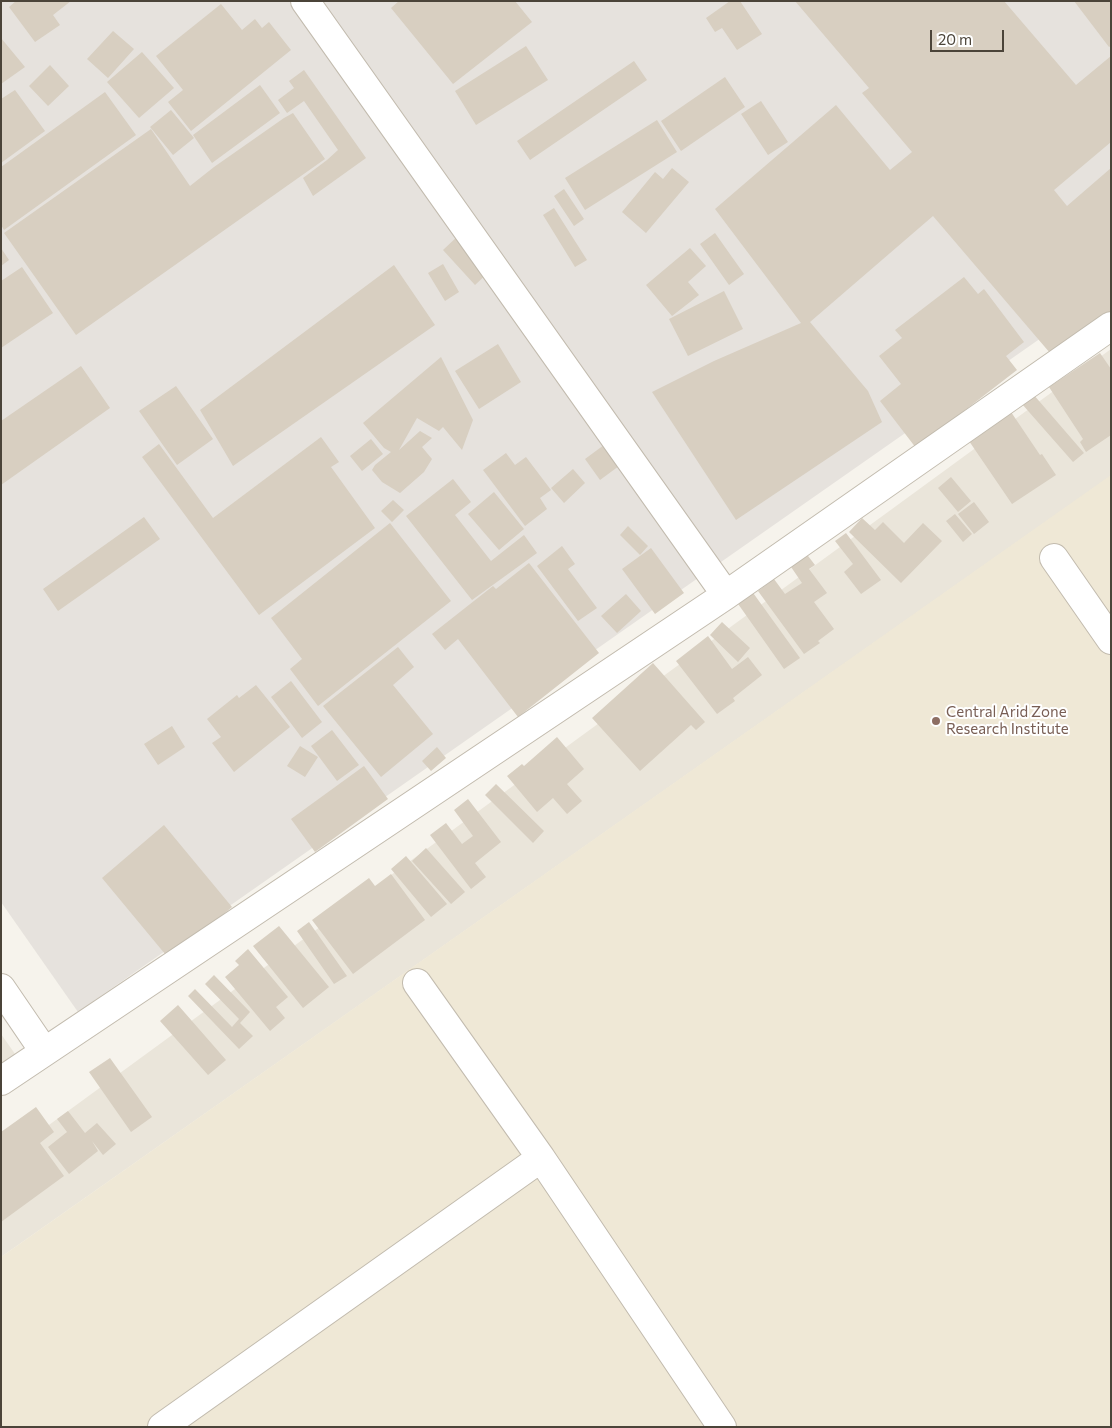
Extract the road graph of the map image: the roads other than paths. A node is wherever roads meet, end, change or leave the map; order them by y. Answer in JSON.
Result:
{"nodes":[{"id":1,"x":305,"y":1,"type":"edge"},
{"id":2,"x":1111,"y":326,"type":"edge"},
{"id":3,"x":1054,"y":558,"type":"dead end"},
{"id":4,"x":726,"y":595,"type":"junction"},
{"id":5,"x":1111,"y":640,"type":"edge"},
{"id":6,"x":417,"y":983,"type":"dead end"},
{"id":7,"x":1,"y":988,"type":"edge"},
{"id":8,"x":44,"y":1051,"type":"junction"},
{"id":9,"x":1,"y":1080,"type":"edge"},
{"id":10,"x":541,"y":1158,"type":"junction"},
{"id":11,"x":162,"y":1427,"type":"edge"},
{"id":12,"x":722,"y":1427,"type":"edge"}],
"edges":[{"from":1,"to":4,"type":"street"},
{"from":2,"to":4,"type":"street"},
{"from":3,"to":5,"type":"street"},
{"from":4,"to":8,"type":"street"},
{"from":6,"to":10,"type":"street"},
{"from":7,"to":8,"type":"street"},
{"from":8,"to":9,"type":"street"},
{"from":10,"to":11,"type":"street"},
{"from":10,"to":12,"type":"street"}]}
